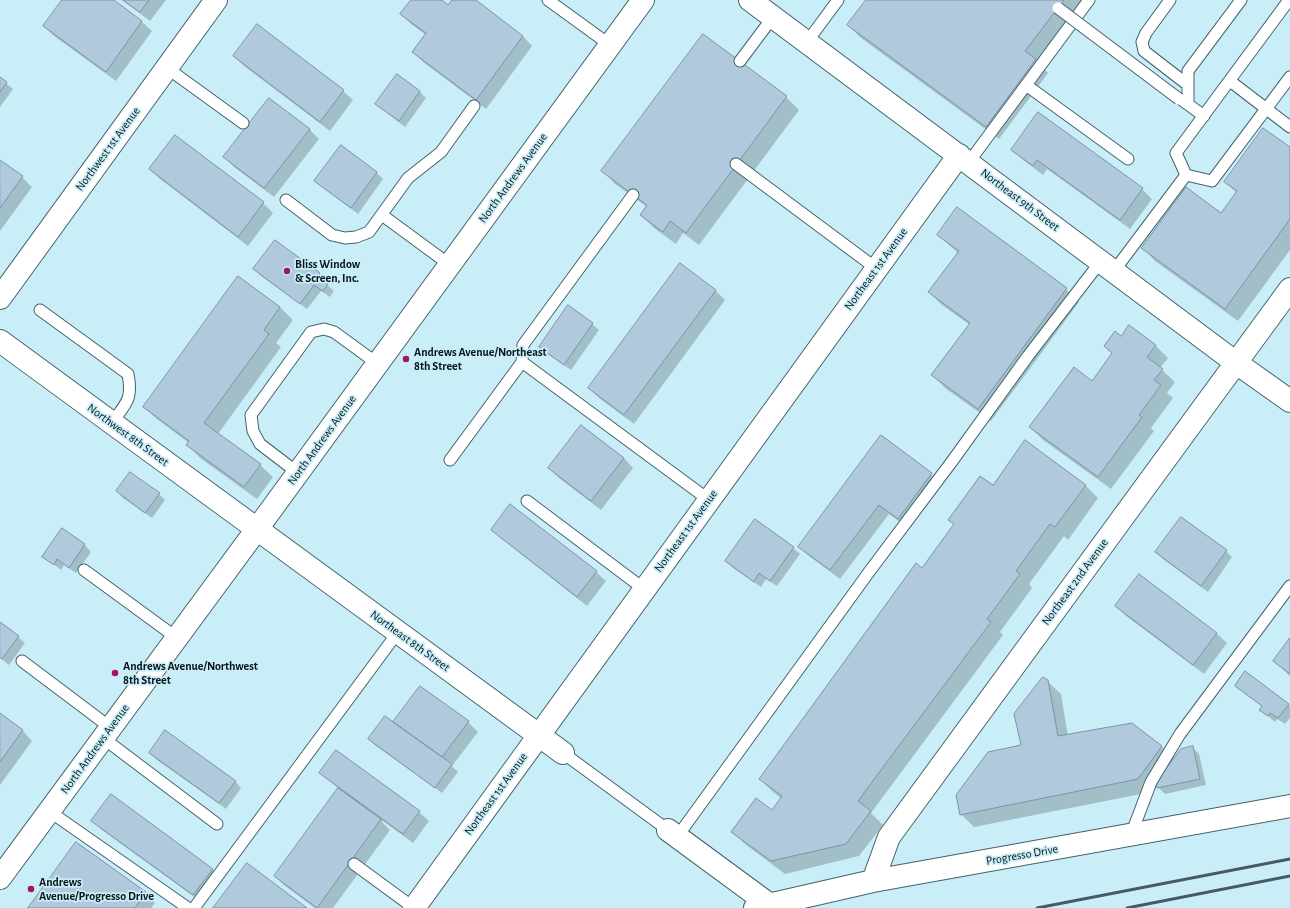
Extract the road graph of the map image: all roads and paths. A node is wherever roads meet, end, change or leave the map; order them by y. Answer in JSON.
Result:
{"nodes":[{"id":1,"x":216,"y":0,"type":"edge"},
{"id":2,"x":548,"y":0,"type":"edge"},
{"id":3,"x":643,"y":0,"type":"edge"},
{"id":4,"x":750,"y":0,"type":"edge"},
{"id":5,"x":838,"y":0,"type":"edge"},
{"id":6,"x":1089,"y":0,"type":"edge"},
{"id":7,"x":1170,"y":0,"type":"edge"},
{"id":8,"x":1241,"y":0,"type":"edge"},
{"id":9,"x":1289,"y":0,"type":"edge"},
{"id":10,"x":1058,"y":8,"type":"dead end"},
{"id":11,"x":773,"y":17,"type":"junction"},
{"id":12,"x":807,"y":42,"type":"junction"},
{"id":13,"x":610,"y":45,"type":"junction"},
{"id":14,"x":740,"y":61,"type":"dead end"},
{"id":15,"x":167,"y":68,"type":"junction"},
{"id":16,"x":1290,"y":77,"type":"edge"},
{"id":17,"x":1230,"y":81,"type":"junction"},
{"id":18,"x":1026,"y":85,"type":"junction"},
{"id":19,"x":1188,"y":85,"type":"junction"},
{"id":20,"x":1184,"y":101,"type":"junction"},
{"id":21,"x":474,"y":106,"type":"dead end"},
{"id":22,"x":1266,"y":108,"type":"junction"},
{"id":23,"x":1204,"y":116,"type":"junction"},
{"id":24,"x":243,"y":123,"type":"dead end"},
{"id":25,"x":1290,"y":127,"type":"edge"},
{"id":26,"x":964,"y":158,"type":"junction"},
{"id":27,"x":1128,"y":159,"type":"dead end"},
{"id":28,"x":736,"y":164,"type":"dead end"},
{"id":29,"x":1186,"y":176,"type":"junction"},
{"id":30,"x":633,"y":195,"type":"dead end"},
{"id":31,"x":286,"y":200,"type":"dead end"},
{"id":32,"x":382,"y":215,"type":"junction"},
{"id":33,"x":450,"y":265,"type":"junction"},
{"id":34,"x":1108,"y":266,"type":"junction"},
{"id":35,"x":876,"y":269,"type":"junction"},
{"id":36,"x":1290,"y":289,"type":"edge"},
{"id":37,"x":0,"y":298,"type":"edge"},
{"id":38,"x":40,"y":310,"type":"dead end"},
{"id":39,"x":0,"y":341,"type":"edge"},
{"id":40,"x":522,"y":362,"type":"junction"},
{"id":41,"x":1235,"y":362,"type":"junction"},
{"id":42,"x":378,"y":364,"type":"junction"},
{"id":43,"x":1290,"y":401,"type":"edge"},
{"id":44,"x":112,"y":423,"type":"junction"},
{"id":45,"x":450,"y":460,"type":"dead end"},
{"id":46,"x":298,"y":473,"type":"junction"},
{"id":47,"x":709,"y":500,"type":"junction"},
{"id":48,"x":527,"y":501,"type":"dead end"},
{"id":49,"x":257,"y":529,"type":"junction"},
{"id":50,"x":84,"y":570,"type":"dead end"},
{"id":51,"x":1290,"y":586,"type":"edge"},
{"id":52,"x":644,"y":589,"type":"junction"},
{"id":53,"x":398,"y":632,"type":"junction"},
{"id":54,"x":176,"y":638,"type":"junction"},
{"id":55,"x":22,"y":661,"type":"dead end"},
{"id":56,"x":107,"y":733,"type":"junction"},
{"id":57,"x":538,"y":735,"type":"junction"},
{"id":58,"x":563,"y":753,"type":"joint"},
{"id":59,"x":1290,"y":806,"type":"edge"},
{"id":60,"x":49,"y":811,"type":"junction"},
{"id":61,"x":217,"y":824,"type":"dead end"},
{"id":62,"x":673,"y":834,"type":"junction"},
{"id":63,"x":1131,"y":835,"type":"junction"},
{"id":64,"x":354,"y":864,"type":"dead end"},
{"id":65,"x":0,"y":878,"type":"edge"},
{"id":66,"x":873,"y":881,"type":"junction"},
{"id":67,"x":763,"y":907,"type":"edge"},
{"id":68,"x":188,"y":908,"type":"edge"},
{"id":69,"x":194,"y":908,"type":"edge"},
{"id":70,"x":414,"y":908,"type":"edge"}],
"edges":[{"from":1,"to":15,"type":"street","name":"Northwest 1st Avenue"},
{"from":2,"to":13,"type":"lane"},
{"from":3,"to":13,"type":"street","name":"North Andrews Avenue"},
{"from":4,"to":11,"type":"street","name":"Northeast 9th Street"},
{"from":5,"to":12,"type":"lane"},
{"from":6,"to":18,"type":"lane"},
{"from":7,"to":19,"type":"lane"},
{"from":8,"to":19,"type":"lane"},
{"from":9,"to":17,"type":"lane"},
{"from":10,"to":20,"type":"lane","bridge":true},
{"from":11,"to":12,"type":"street","name":"Northeast 9th Street"},
{"from":11,"to":14,"type":"lane"},
{"from":12,"to":26,"type":"street","name":"Northeast 9th Street"},
{"from":13,"to":33,"type":"street","name":"North Andrews Avenue"},
{"from":15,"to":24,"type":"lane"},
{"from":15,"to":37,"type":"street","name":"Northwest 1st Avenue"},
{"from":16,"to":22,"type":"lane"},
{"from":17,"to":22,"type":"lane"},
{"from":17,"to":23,"type":"lane"},
{"from":18,"to":26,"type":"lane"},
{"from":18,"to":27,"type":"lane"},
{"from":19,"to":20,"type":"lane"},
{"from":20,"to":23,"type":"lane"},
{"from":21,"to":32,"type":"lane"},
{"from":22,"to":25,"type":"lane"},
{"from":22,"to":29,"type":"lane"},
{"from":23,"to":29,"type":"lane"},
{"from":26,"to":34,"type":"street","name":"Northeast 9th Street"},
{"from":26,"to":35,"type":"street","name":"Northeast 1st Avenue"},
{"from":28,"to":35,"type":"lane"},
{"from":29,"to":34,"type":"lane"},
{"from":30,"to":40,"type":"lane"},
{"from":31,"to":32,"type":"lane"},
{"from":32,"to":33,"type":"lane"},
{"from":33,"to":42,"type":"street","name":"North Andrews Avenue"},
{"from":34,"to":41,"type":"street","name":"Northeast 9th Street"},
{"from":34,"to":62,"type":"lane"},
{"from":35,"to":47,"type":"street","name":"Northeast 1st Avenue"},
{"from":36,"to":41,"type":"street","name":"Northeast 2nd Avenue"},
{"from":38,"to":44,"type":"lane"},
{"from":39,"to":44,"type":"street","name":"Northwest 8th Street"},
{"from":40,"to":45,"type":"lane"},
{"from":40,"to":47,"type":"lane"},
{"from":41,"to":43,"type":"street","name":"Northeast 9th Street"},
{"from":41,"to":66,"type":"street","name":"Northeast 2nd Avenue"},
{"from":42,"to":46,"type":"street","name":"North Andrews Avenue"},
{"from":42,"to":46,"type":"lane"},
{"from":44,"to":49,"type":"street","name":"Northwest 8th Street"},
{"from":46,"to":49,"type":"street","name":"North Andrews Avenue"},
{"from":47,"to":52,"type":"street","name":"Northeast 1st Avenue"},
{"from":48,"to":52,"type":"lane"},
{"from":49,"to":53,"type":"street","name":"Northeast 8th Street"},
{"from":49,"to":54,"type":"street","name":"North Andrews Avenue"},
{"from":50,"to":54,"type":"lane"},
{"from":51,"to":63,"type":"lane"},
{"from":52,"to":57,"type":"street","name":"Northeast 1st Avenue"},
{"from":53,"to":57,"type":"street","name":"Northeast 8th Street"},
{"from":53,"to":69,"type":"lane"},
{"from":54,"to":56,"type":"street","name":"North Andrews Avenue"},
{"from":55,"to":56,"type":"lane"},
{"from":56,"to":60,"type":"street","name":"North Andrews Avenue"},
{"from":56,"to":61,"type":"lane"},
{"from":57,"to":58,"type":"street","name":"Northeast 8th Street"},
{"from":57,"to":70,"type":"street","name":"Northeast 1st Avenue"},
{"from":58,"to":62,"type":"lane"},
{"from":59,"to":63,"type":"street","name":"Progresso Drive"},
{"from":60,"to":65,"type":"street","name":"North Andrews Avenue"},
{"from":60,"to":68,"type":"lane"},
{"from":62,"to":67,"type":"street"},
{"from":63,"to":66,"type":"street","name":"Progresso Drive"},
{"from":64,"to":70,"type":"lane"},
{"from":66,"to":67,"type":"street","name":"Progresso Drive"}]}
